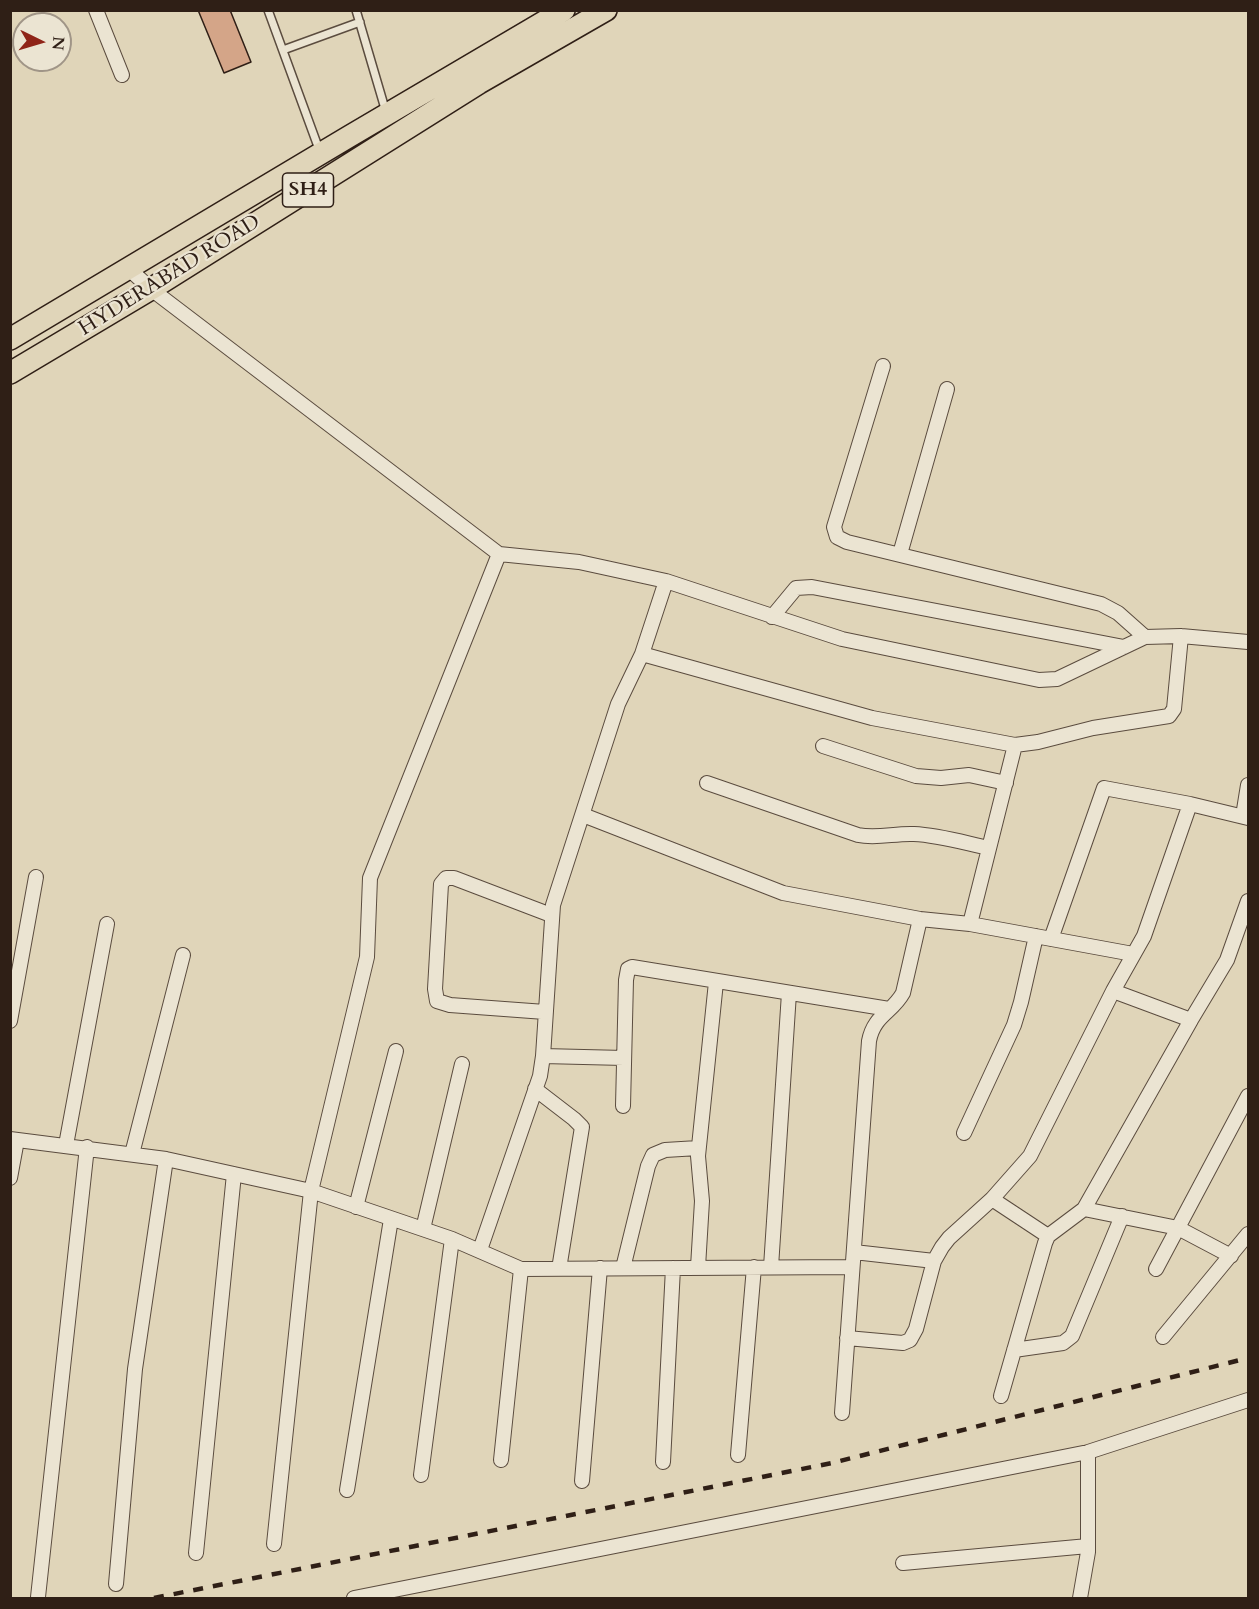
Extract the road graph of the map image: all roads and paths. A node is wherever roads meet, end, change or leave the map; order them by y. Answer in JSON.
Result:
{"nodes":[{"id":1,"x":96,"y":10,"type":"edge"},
{"id":2,"x":268,"y":10,"type":"edge"},
{"id":3,"x":356,"y":10,"type":"edge"},
{"id":4,"x":564,"y":10,"type":"edge"},
{"id":5,"x":606,"y":10,"type":"edge"},
{"id":6,"x":360,"y":22,"type":"junction"},
{"id":7,"x":283,"y":50,"type":"junction"},
{"id":8,"x":122,"y":75,"type":"dead end"},
{"id":9,"x":387,"y":114,"type":"junction"},
{"id":10,"x":321,"y":153,"type":"junction"},
{"id":11,"x":129,"y":268,"type":"junction"},
{"id":12,"x":151,"y":289,"type":"junction"},
{"id":13,"x":16,"y":332,"type":"edge"},
{"id":14,"x":883,"y":366,"type":"dead end"},
{"id":15,"x":10,"y":373,"type":"edge"},
{"id":16,"x":947,"y":389,"type":"dead end"},
{"id":17,"x":900,"y":554,"type":"junction"},
{"id":18,"x":499,"y":555,"type":"junction"},
{"id":19,"x":666,"y":581,"type":"junction"},
{"id":20,"x":772,"y":617,"type":"junction"},
{"id":21,"x":1181,"y":636,"type":"junction"},
{"id":22,"x":1145,"y":637,"type":"junction"},
{"id":23,"x":1248,"y":642,"type":"edge"},
{"id":24,"x":1124,"y":647,"type":"junction"},
{"id":25,"x":642,"y":654,"type":"junction"},
{"id":26,"x":1015,"y":745,"type":"junction"},
{"id":27,"x":823,"y":746,"type":"dead end"},
{"id":28,"x":707,"y":783,"type":"dead end"},
{"id":29,"x":1006,"y":783,"type":"junction"},
{"id":30,"x":1248,"y":785,"type":"edge"},
{"id":31,"x":1190,"y":804,"type":"junction"},
{"id":32,"x":584,"y":815,"type":"junction"},
{"id":33,"x":1246,"y":817,"type":"edge"},
{"id":34,"x":989,"y":848,"type":"junction"},
{"id":35,"x":36,"y":877,"type":"dead end"},
{"id":36,"x":1248,"y":901,"type":"edge"},
{"id":37,"x":551,"y":915,"type":"junction"},
{"id":38,"x":920,"y":919,"type":"junction"},
{"id":39,"x":107,"y":924,"type":"dead end"},
{"id":40,"x":970,"y":924,"type":"junction"},
{"id":41,"x":1036,"y":936,"type":"junction"},
{"id":42,"x":1051,"y":939,"type":"junction"},
{"id":43,"x":1133,"y":954,"type":"junction"},
{"id":44,"x":183,"y":955,"type":"dead end"},
{"id":45,"x":716,"y":982,"type":"junction"},
{"id":46,"x":1113,"y":991,"type":"junction"},
{"id":47,"x":789,"y":993,"type":"junction"},
{"id":48,"x":889,"y":1009,"type":"junction"},
{"id":49,"x":545,"y":1012,"type":"junction"},
{"id":50,"x":1191,"y":1020,"type":"junction"},
{"id":51,"x":10,"y":1021,"type":"edge"},
{"id":52,"x":396,"y":1051,"type":"dead end"},
{"id":53,"x":543,"y":1056,"type":"junction"},
{"id":54,"x":624,"y":1058,"type":"junction"},
{"id":55,"x":462,"y":1064,"type":"dead end"},
{"id":56,"x":535,"y":1089,"type":"junction"},
{"id":57,"x":1248,"y":1096,"type":"edge"},
{"id":58,"x":623,"y":1106,"type":"dead end"},
{"id":59,"x":964,"y":1133,"type":"dead end"},
{"id":60,"x":14,"y":1139,"type":"edge"},
{"id":61,"x":66,"y":1145,"type":"junction"},
{"id":62,"x":87,"y":1148,"type":"junction"},
{"id":63,"x":699,"y":1148,"type":"junction"},
{"id":64,"x":132,"y":1154,"type":"junction"},
{"id":65,"x":166,"y":1159,"type":"junction"},
{"id":66,"x":234,"y":1174,"type":"junction"},
{"id":67,"x":10,"y":1178,"type":"edge"},
{"id":68,"x":311,"y":1191,"type":"junction"},
{"id":69,"x":992,"y":1199,"type":"junction"},
{"id":70,"x":356,"y":1207,"type":"junction"},
{"id":71,"x":1084,"y":1209,"type":"junction"},
{"id":72,"x":1122,"y":1216,"type":"junction"},
{"id":73,"x":391,"y":1219,"type":"junction"},
{"id":74,"x":1178,"y":1228,"type":"junction"},
{"id":75,"x":423,"y":1229,"type":"junction"},
{"id":76,"x":1248,"y":1234,"type":"edge"},
{"id":77,"x":1048,"y":1236,"type":"junction"},
{"id":78,"x":452,"y":1239,"type":"junction"},
{"id":79,"x":480,"y":1250,"type":"junction"},
{"id":80,"x":854,"y":1252,"type":"junction"},
{"id":81,"x":1231,"y":1256,"type":"junction"},
{"id":82,"x":934,"y":1261,"type":"junction"},
{"id":83,"x":698,"y":1267,"type":"junction"},
{"id":84,"x":754,"y":1267,"type":"junction"},
{"id":85,"x":852,"y":1267,"type":"junction"},
{"id":86,"x":600,"y":1268,"type":"junction"},
{"id":87,"x":623,"y":1268,"type":"junction"},
{"id":88,"x":673,"y":1268,"type":"junction"},
{"id":89,"x":771,"y":1268,"type":"junction"},
{"id":90,"x":521,"y":1269,"type":"junction"},
{"id":91,"x":559,"y":1269,"type":"junction"},
{"id":92,"x":1156,"y":1269,"type":"dead end"},
{"id":93,"x":1163,"y":1337,"type":"dead end"},
{"id":94,"x":847,"y":1338,"type":"junction"},
{"id":95,"x":1014,"y":1350,"type":"junction"},
{"id":96,"x":1001,"y":1396,"type":"dead end"},
{"id":97,"x":1248,"y":1400,"type":"edge"},
{"id":98,"x":842,"y":1413,"type":"dead end"},
{"id":99,"x":1088,"y":1452,"type":"junction"},
{"id":100,"x":738,"y":1455,"type":"dead end"},
{"id":101,"x":501,"y":1460,"type":"dead end"},
{"id":102,"x":663,"y":1462,"type":"dead end"},
{"id":103,"x":421,"y":1474,"type":"dead end"},
{"id":104,"x":582,"y":1481,"type":"dead end"},
{"id":105,"x":347,"y":1490,"type":"dead end"},
{"id":106,"x":274,"y":1544,"type":"dead end"},
{"id":107,"x":1088,"y":1546,"type":"junction"},
{"id":108,"x":196,"y":1553,"type":"dead end"},
{"id":109,"x":903,"y":1563,"type":"dead end"},
{"id":110,"x":116,"y":1584,"type":"dead end"},
{"id":111,"x":386,"y":1595,"type":"edge"},
{"id":112,"x":38,"y":1597,"type":"edge"},
{"id":113,"x":354,"y":1599,"type":"edge"},
{"id":114,"x":1080,"y":1599,"type":"edge"}],
"edges":[{"from":1,"to":8,"type":"street"},
{"from":2,"to":7,"type":"lane"},
{"from":3,"to":6,"type":"lane"},
{"from":4,"to":9,"type":"main road","name":"HYDERABAD ROAD","number":"SH4"},
{"from":5,"to":12,"type":"main road","name":"HYDERABAD ROAD","number":"SH4"},
{"from":6,"to":7,"type":"lane"},
{"from":6,"to":9,"type":"lane"},
{"from":7,"to":10,"type":"lane"},
{"from":9,"to":10,"type":"main road","name":"HYDERABAD ROAD","number":"SH4"},
{"from":10,"to":11,"type":"main road","name":"HYDERABAD ROAD","number":"SH4"},
{"from":11,"to":12,"type":"street"},
{"from":11,"to":13,"type":"main road","name":"HYDERABAD ROAD","number":"SH4"},
{"from":12,"to":15,"type":"main road","name":"HYDERABAD ROAD","number":"SH4"},
{"from":12,"to":18,"type":"street"},
{"from":14,"to":17,"type":"street"},
{"from":16,"to":17,"type":"street"},
{"from":17,"to":22,"type":"street"},
{"from":18,"to":19,"type":"street"},
{"from":18,"to":68,"type":"street"},
{"from":19,"to":20,"type":"street"},
{"from":19,"to":25,"type":"street"},
{"from":20,"to":24,"type":"street"},
{"from":20,"to":24,"type":"street"},
{"from":21,"to":22,"type":"street"},
{"from":21,"to":23,"type":"street"},
{"from":21,"to":26,"type":"street"},
{"from":22,"to":24,"type":"street"},
{"from":25,"to":26,"type":"street"},
{"from":25,"to":32,"type":"street"},
{"from":26,"to":29,"type":"street"},
{"from":27,"to":29,"type":"street"},
{"from":28,"to":34,"type":"street"},
{"from":29,"to":34,"type":"street"},
{"from":30,"to":33,"type":"street"},
{"from":31,"to":33,"type":"street"},
{"from":31,"to":42,"type":"street"},
{"from":31,"to":43,"type":"street"},
{"from":32,"to":37,"type":"street"},
{"from":32,"to":38,"type":"street"},
{"from":34,"to":40,"type":"street"},
{"from":35,"to":51,"type":"street"},
{"from":36,"to":50,"type":"street"},
{"from":37,"to":49,"type":"street"},
{"from":37,"to":49,"type":"street"},
{"from":38,"to":40,"type":"street"},
{"from":38,"to":48,"type":"street"},
{"from":39,"to":61,"type":"street"},
{"from":40,"to":41,"type":"street"},
{"from":41,"to":42,"type":"street"},
{"from":41,"to":59,"type":"street"},
{"from":42,"to":43,"type":"street"},
{"from":43,"to":46,"type":"street"},
{"from":44,"to":64,"type":"street"},
{"from":45,"to":47,"type":"street"},
{"from":45,"to":54,"type":"street"},
{"from":45,"to":63,"type":"street"},
{"from":46,"to":50,"type":"street"},
{"from":46,"to":69,"type":"street"},
{"from":47,"to":48,"type":"street"},
{"from":47,"to":89,"type":"street"},
{"from":48,"to":80,"type":"street"},
{"from":49,"to":53,"type":"street"},
{"from":50,"to":71,"type":"street"},
{"from":52,"to":70,"type":"street"},
{"from":53,"to":54,"type":"street"},
{"from":53,"to":56,"type":"street"},
{"from":54,"to":58,"type":"street"},
{"from":55,"to":75,"type":"street"},
{"from":56,"to":79,"type":"street"},
{"from":56,"to":91,"type":"street"},
{"from":57,"to":74,"type":"street"},
{"from":60,"to":61,"type":"street"},
{"from":60,"to":67,"type":"street"},
{"from":61,"to":62,"type":"street"},
{"from":62,"to":64,"type":"street"},
{"from":62,"to":112,"type":"street"},
{"from":63,"to":83,"type":"street"},
{"from":63,"to":87,"type":"street"},
{"from":64,"to":65,"type":"street"},
{"from":65,"to":66,"type":"street"},
{"from":65,"to":110,"type":"street"},
{"from":66,"to":68,"type":"street"},
{"from":66,"to":108,"type":"street"},
{"from":68,"to":70,"type":"street"},
{"from":68,"to":106,"type":"street"},
{"from":69,"to":77,"type":"street"},
{"from":69,"to":82,"type":"street"},
{"from":70,"to":73,"type":"street"},
{"from":71,"to":72,"type":"street"},
{"from":71,"to":77,"type":"street"},
{"from":72,"to":74,"type":"street"},
{"from":72,"to":95,"type":"street"},
{"from":73,"to":75,"type":"street"},
{"from":73,"to":105,"type":"street"},
{"from":74,"to":81,"type":"street"},
{"from":74,"to":92,"type":"street"},
{"from":75,"to":78,"type":"street"},
{"from":76,"to":81,"type":"street"},
{"from":77,"to":95,"type":"street"},
{"from":78,"to":79,"type":"street"},
{"from":78,"to":103,"type":"street"},
{"from":79,"to":90,"type":"street"},
{"from":80,"to":82,"type":"street"},
{"from":80,"to":85,"type":"street"},
{"from":81,"to":93,"type":"street"},
{"from":82,"to":94,"type":"street"},
{"from":83,"to":84,"type":"street"},
{"from":83,"to":88,"type":"street"},
{"from":84,"to":89,"type":"street"},
{"from":84,"to":100,"type":"street"},
{"from":85,"to":89,"type":"street"},
{"from":85,"to":94,"type":"street"},
{"from":86,"to":87,"type":"street"},
{"from":86,"to":91,"type":"street"},
{"from":86,"to":104,"type":"street"},
{"from":87,"to":88,"type":"street"},
{"from":88,"to":102,"type":"street"},
{"from":90,"to":91,"type":"street"},
{"from":90,"to":101,"type":"street"},
{"from":94,"to":98,"type":"street"},
{"from":95,"to":96,"type":"street"},
{"from":97,"to":99,"type":"street"},
{"from":99,"to":107,"type":"street"},
{"from":99,"to":111,"type":"street"},
{"from":107,"to":109,"type":"street"},
{"from":107,"to":114,"type":"street"},
{"from":111,"to":113,"type":"street"}]}
